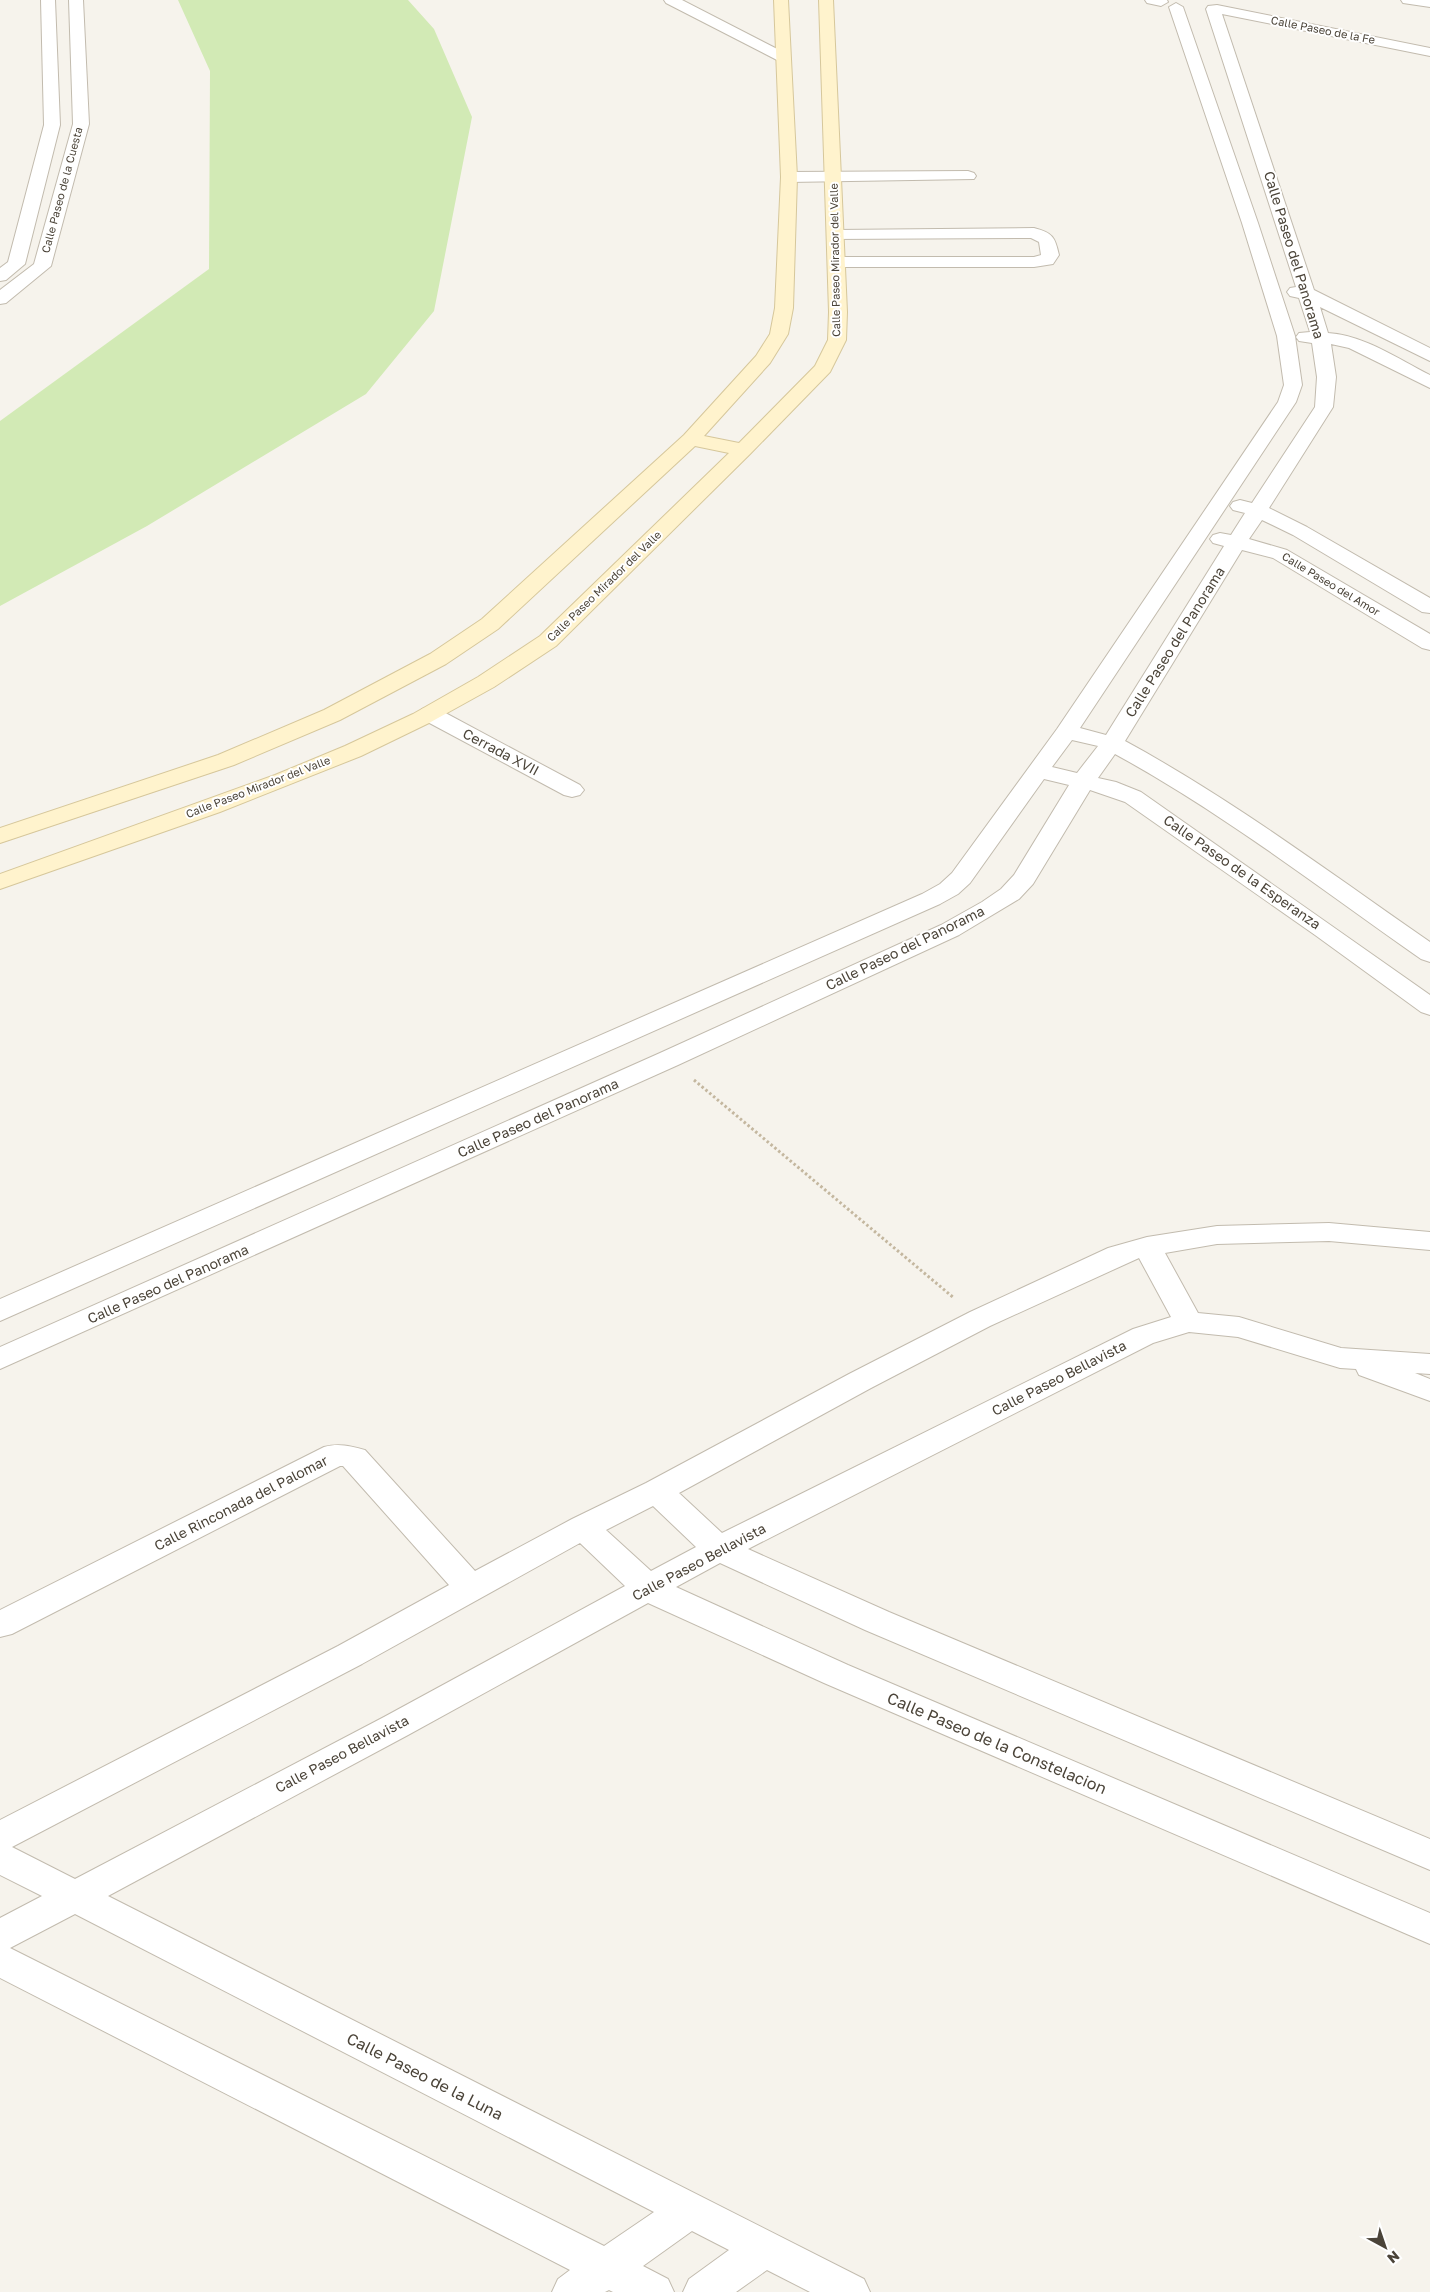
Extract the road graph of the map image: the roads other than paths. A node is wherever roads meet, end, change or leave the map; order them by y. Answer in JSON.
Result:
{"nodes":[{"id":1,"x":48,"y":0,"type":"edge"},
{"id":2,"x":76,"y":0,"type":"edge"},
{"id":3,"x":671,"y":0,"type":"edge"},
{"id":4,"x":781,"y":0,"type":"edge"},
{"id":5,"x":826,"y":0,"type":"edge"},
{"id":6,"x":1236,"y":0,"type":"edge"},
{"id":7,"x":1408,"y":0,"type":"edge"},
{"id":8,"x":1157,"y":1,"type":"edge"},
{"id":9,"x":1430,"y":1,"type":"edge"},
{"id":10,"x":1176,"y":7,"type":"junction"},
{"id":11,"x":1215,"y":9,"type":"junction"},
{"id":12,"x":1430,"y":52,"type":"edge"},
{"id":13,"x":782,"y":57,"type":"junction"},
{"id":14,"x":81,"y":124,"type":"junction"},
{"id":15,"x":52,"y":125,"type":"junction"},
{"id":16,"x":834,"y":176,"type":"junction"},
{"id":17,"x":968,"y":176,"type":"dead end"},
{"id":18,"x":789,"y":177,"type":"junction"},
{"id":19,"x":836,"y":235,"type":"junction"},
{"id":20,"x":837,"y":262,"type":"junction"},
{"id":21,"x":0,"y":276,"type":"edge"},
{"id":22,"x":1272,"y":292,"type":"junction"},
{"id":23,"x":1306,"y":292,"type":"junction"},
{"id":24,"x":0,"y":299,"type":"edge"},
{"id":25,"x":1286,"y":336,"type":"junction"},
{"id":26,"x":1322,"y":337,"type":"junction"},
{"id":27,"x":1430,"y":355,"type":"edge"},
{"id":28,"x":1430,"y":382,"type":"edge"},
{"id":29,"x":691,"y":439,"type":"junction"},
{"id":30,"x":743,"y":450,"type":"junction"},
{"id":31,"x":1221,"y":501,"type":"junction"},
{"id":32,"x":1258,"y":510,"type":"junction"},
{"id":33,"x":1196,"y":534,"type":"junction"},
{"id":34,"x":1237,"y":542,"type":"junction"},
{"id":35,"x":1430,"y":607,"type":"edge"},
{"id":36,"x":1430,"y":643,"type":"edge"},
{"id":37,"x":430,"y":714,"type":"junction"},
{"id":38,"x":1066,"y":732,"type":"junction"},
{"id":39,"x":1112,"y":743,"type":"junction"},
{"id":40,"x":1038,"y":771,"type":"junction"},
{"id":41,"x":1084,"y":780,"type":"junction"},
{"id":42,"x":572,"y":790,"type":"dead end"},
{"id":43,"x":0,"y":836,"type":"edge"},
{"id":44,"x":0,"y":882,"type":"edge"},
{"id":45,"x":1430,"y":954,"type":"edge"},
{"id":46,"x":1430,"y":1007,"type":"edge"},
{"id":47,"x":1430,"y":1241,"type":"edge"},
{"id":48,"x":1147,"y":1246,"type":"junction"},
{"id":49,"x":0,"y":1311,"type":"edge"},
{"id":50,"x":1188,"y":1322,"type":"junction"},
{"id":51,"x":1340,"y":1358,"type":"junction"},
{"id":52,"x":0,"y":1359,"type":"edge"},
{"id":53,"x":1430,"y":1364,"type":"edge"},
{"id":54,"x":1430,"y":1390,"type":"edge"},
{"id":55,"x":657,"y":1491,"type":"junction"},
{"id":56,"x":583,"y":1528,"type":"junction"},
{"id":57,"x":720,"y":1549,"type":"junction"},
{"id":58,"x":471,"y":1588,"type":"junction"},
{"id":59,"x":649,"y":1588,"type":"junction"},
{"id":60,"x":0,"y":1624,"type":"edge"},
{"id":61,"x":0,"y":1837,"type":"edge"},
{"id":62,"x":1430,"y":1855,"type":"edge"},
{"id":63,"x":0,"y":1858,"type":"edge"},
{"id":64,"x":75,"y":1897,"type":"junction"},
{"id":65,"x":1430,"y":1929,"type":"edge"},
{"id":66,"x":0,"y":1936,"type":"edge"},
{"id":67,"x":0,"y":1960,"type":"edge"},
{"id":68,"x":688,"y":2210,"type":"junction"},
{"id":69,"x":764,"y":2249,"type":"junction"},
{"id":70,"x":606,"y":2268,"type":"junction"},
{"id":71,"x":572,"y":2292,"type":"edge"},
{"id":72,"x":654,"y":2292,"type":"edge"},
{"id":73,"x":702,"y":2292,"type":"edge"},
{"id":74,"x":850,"y":2292,"type":"edge"}],
"edges":[{"from":1,"to":15,"type":"street","name":"Calle Paseo de la Cuesta"},
{"from":2,"to":14,"type":"street","name":"Calle Paseo de la Cuesta"},
{"from":3,"to":13,"type":"street"},
{"from":4,"to":13,"type":"street"},
{"from":5,"to":16,"type":"street","name":"Calle Paseo Mirador del Valle"},
{"from":6,"to":11,"type":"street"},
{"from":7,"to":9,"type":"street"},
{"from":8,"to":10,"type":"street","name":"Calle Paseo de la Fe"},
{"from":10,"to":11,"type":"street","name":"Calle Paseo de la Fe"},
{"from":10,"to":22,"type":"street"},
{"from":11,"to":12,"type":"street","name":"Calle Paseo de la Fe"},
{"from":11,"to":23,"type":"street","name":"Calle Paseo del Panorama"},
{"from":13,"to":18,"type":"street"},
{"from":14,"to":15,"type":"street"},
{"from":14,"to":24,"type":"street","name":"Calle Paseo de la Cuesta"},
{"from":15,"to":21,"type":"street","name":"Calle Paseo de la Cuesta"},
{"from":16,"to":17,"type":"street"},
{"from":16,"to":18,"type":"street"},
{"from":16,"to":19,"type":"street","name":"Calle Paseo Mirador del Valle"},
{"from":18,"to":29,"type":"street"},
{"from":19,"to":20,"type":"street","name":"Calle Paseo Mirador del Valle"},
{"from":19,"to":20,"type":"street"},
{"from":20,"to":30,"type":"street","name":"Calle Paseo Mirador del Valle"},
{"from":22,"to":23,"type":"street"},
{"from":22,"to":25,"type":"street"},
{"from":23,"to":26,"type":"street","name":"Calle Paseo del Panorama"},
{"from":23,"to":27,"type":"street"},
{"from":25,"to":26,"type":"street"},
{"from":25,"to":31,"type":"street"},
{"from":26,"to":28,"type":"street"},
{"from":26,"to":32,"type":"street","name":"Calle Paseo del Panorama"},
{"from":29,"to":30,"type":"street"},
{"from":29,"to":43,"type":"street"},
{"from":30,"to":37,"type":"street","name":"Calle Paseo Mirador del Valle"},
{"from":31,"to":32,"type":"street"},
{"from":31,"to":33,"type":"street"},
{"from":32,"to":34,"type":"street","name":"Calle Paseo del Panorama"},
{"from":32,"to":35,"type":"street"},
{"from":33,"to":34,"type":"street","name":"Calle Paseo del Amor"},
{"from":33,"to":38,"type":"street"},
{"from":34,"to":36,"type":"street","name":"Calle Paseo del Amor"},
{"from":34,"to":39,"type":"street","name":"Calle Paseo del Panorama"},
{"from":37,"to":42,"type":"street","name":"Cerrada XVII"},
{"from":37,"to":44,"type":"street","name":"Calle Paseo Mirador del Valle"},
{"from":38,"to":39,"type":"street"},
{"from":38,"to":40,"type":"street"},
{"from":39,"to":41,"type":"street","name":"Calle Paseo del Panorama"},
{"from":39,"to":45,"type":"street"},
{"from":40,"to":41,"type":"street","name":"Calle Paseo de la Esperanza"},
{"from":40,"to":49,"type":"street"},
{"from":41,"to":46,"type":"street","name":"Calle Paseo de la Esperanza"},
{"from":41,"to":52,"type":"street","name":"Calle Paseo del Panorama"},
{"from":47,"to":48,"type":"street"},
{"from":48,"to":50,"type":"street"},
{"from":48,"to":55,"type":"street"},
{"from":50,"to":51,"type":"street","name":"Calle Paseo Bellavista"},
{"from":50,"to":57,"type":"street","name":"Calle Paseo Bellavista"},
{"from":51,"to":53,"type":"street","name":"Calle Paseo Bellavista"},
{"from":51,"to":54,"type":"street"},
{"from":55,"to":56,"type":"street"},
{"from":55,"to":57,"type":"street"},
{"from":56,"to":58,"type":"street"},
{"from":56,"to":59,"type":"street","name":"Calle Paseo de la Constelacion"},
{"from":57,"to":59,"type":"street","name":"Calle Paseo Bellavista"},
{"from":57,"to":62,"type":"street"},
{"from":58,"to":60,"type":"street","name":"Calle Rinconada del Palomar"},
{"from":58,"to":61,"type":"street"},
{"from":59,"to":64,"type":"street","name":"Calle Paseo Bellavista"},
{"from":59,"to":65,"type":"street","name":"Calle Paseo de la Constelacion"},
{"from":63,"to":64,"type":"street","name":"Calle Paseo de la Luna"},
{"from":64,"to":66,"type":"street","name":"Calle Paseo Bellavista"},
{"from":64,"to":68,"type":"street","name":"Calle Paseo de la Luna"},
{"from":67,"to":70,"type":"street"},
{"from":68,"to":69,"type":"street","name":"Calle Paseo de la Luna"},
{"from":68,"to":70,"type":"street"},
{"from":69,"to":73,"type":"street"},
{"from":69,"to":74,"type":"street","name":"Calle Paseo de la Luna"},
{"from":70,"to":71,"type":"street"},
{"from":70,"to":72,"type":"street"}]}
